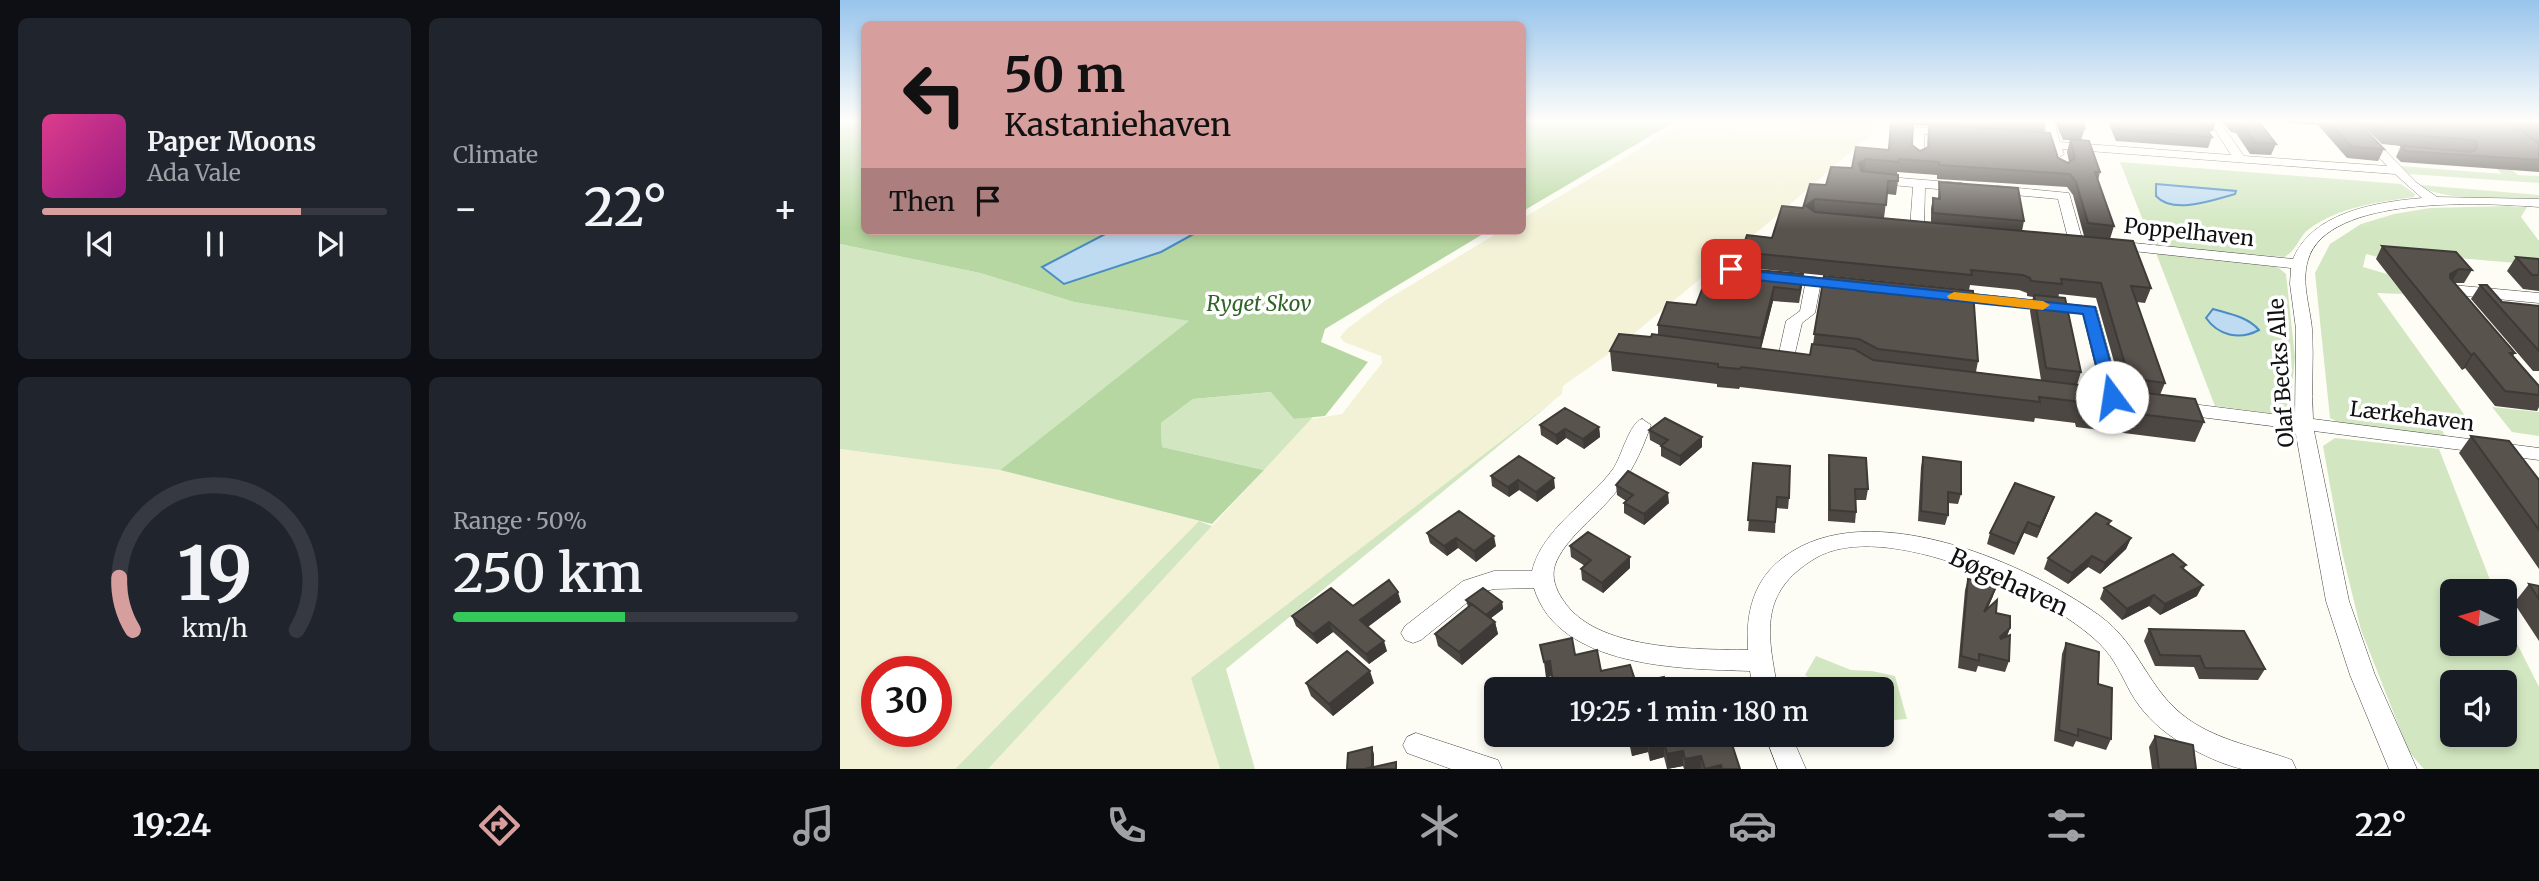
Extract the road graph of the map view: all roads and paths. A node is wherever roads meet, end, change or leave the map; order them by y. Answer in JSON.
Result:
{"nodes":[{"id":1,"x":2060,"y":158,"type":"edge"},
{"id":2,"x":2228,"y":158,"type":"edge"},
{"id":3,"x":2387,"y":158,"type":"edge"},
{"id":4,"x":2240,"y":159,"type":"joint"},
{"id":5,"x":2063,"y":170,"type":"edge"},
{"id":6,"x":2399,"y":171,"type":"junction"},
{"id":7,"x":1864,"y":179,"type":"edge"},
{"id":8,"x":1919,"y":184,"type":"junction"},
{"id":9,"x":2434,"y":201,"type":"junction"},
{"id":10,"x":2539,"y":203,"type":"edge"},
{"id":11,"x":1917,"y":228,"type":"edge"},
{"id":12,"x":2298,"y":264,"type":"junction"},
{"id":13,"x":1762,"y":276,"type":"edge"},
{"id":14,"x":1813,"y":282,"type":"junction"},
{"id":15,"x":1865,"y":287,"type":"edge"},
{"id":16,"x":1930,"y":294,"type":"edge"},
{"id":17,"x":2539,"y":298,"type":"edge"},
{"id":18,"x":2469,"y":310,"type":"edge"},
{"id":19,"x":1786,"y":356,"type":"edge"},
{"id":20,"x":2113,"y":401,"type":"edge"},
{"id":21,"x":2153,"y":405,"type":"edge"},
{"id":22,"x":1642,"y":425,"type":"dead end"},
{"id":23,"x":2304,"y":426,"type":"junction"},
{"id":24,"x":2535,"y":463,"type":"edge"},
{"id":25,"x":1542,"y":579,"type":"junction"},
{"id":26,"x":1413,"y":632,"type":"dead end"},
{"id":27,"x":1760,"y":661,"type":"junction"},
{"id":28,"x":1763,"y":677,"type":"edge"},
{"id":29,"x":1416,"y":745,"type":"dead end"},
{"id":30,"x":1783,"y":747,"type":"edge"},
{"id":31,"x":1489,"y":769,"type":"edge"},
{"id":32,"x":1792,"y":769,"type":"edge"},
{"id":33,"x":2281,"y":769,"type":"edge"},
{"id":34,"x":2403,"y":769,"type":"edge"}],
"edges":[{"from":1,"to":5,"type":"street"},
{"from":2,"to":4,"type":"street"},
{"from":3,"to":6,"type":"street"},
{"from":4,"to":6,"type":"street"},
{"from":6,"to":9,"type":"street"},
{"from":7,"to":8,"type":"street","name":"Poppelhaven"},
{"from":8,"to":11,"type":"street"},
{"from":8,"to":12,"type":"street","name":"Poppelhaven"},
{"from":9,"to":10,"type":"street"},
{"from":9,"to":12,"type":"street"},
{"from":12,"to":23,"type":"street","name":"Olaf Becks Alle"},
{"from":13,"to":14,"type":"street"},
{"from":14,"to":15,"type":"street"},
{"from":14,"to":19,"type":"street"},
{"from":16,"to":20,"type":"street"},
{"from":17,"to":18,"type":"street"},
{"from":21,"to":23,"type":"street","name":"Lærkehaven"},
{"from":22,"to":25,"type":"street"},
{"from":23,"to":24,"type":"street","name":"Lærkehaven"},
{"from":23,"to":34,"type":"street","name":"Olaf Becks Alle"},
{"from":25,"to":26,"type":"street"},
{"from":25,"to":27,"type":"street"},
{"from":27,"to":28,"type":"street","name":"Bøgehaven"},
{"from":27,"to":33,"type":"street","name":"Bøgehaven"},
{"from":29,"to":31,"type":"street"},
{"from":30,"to":32,"type":"street"}]}
